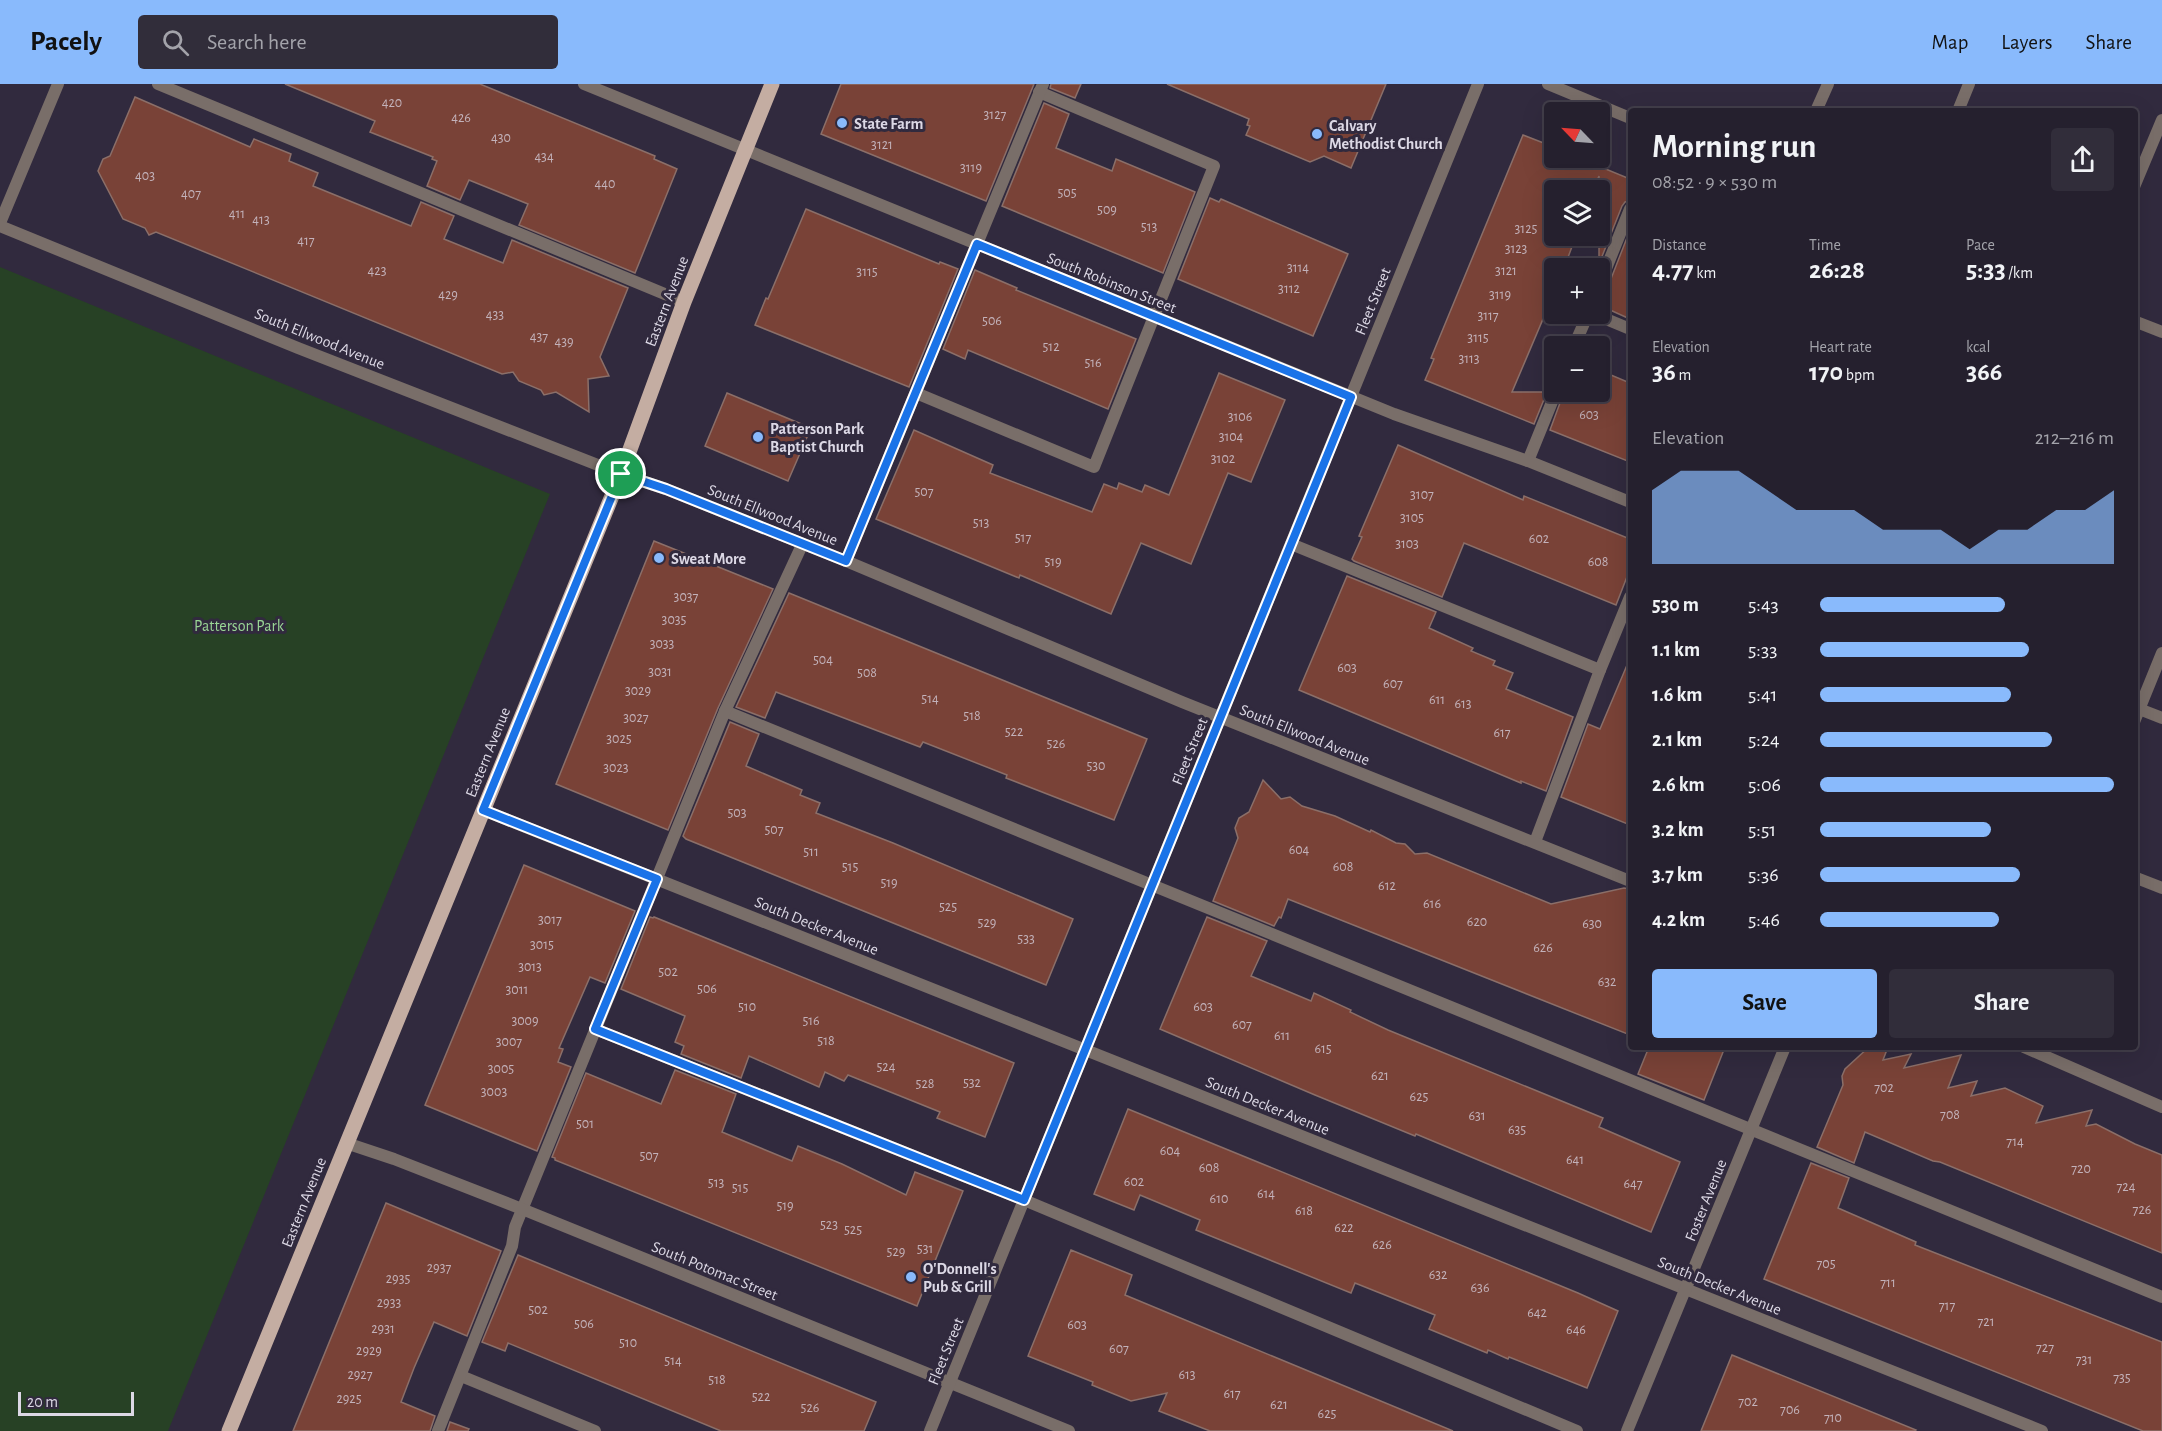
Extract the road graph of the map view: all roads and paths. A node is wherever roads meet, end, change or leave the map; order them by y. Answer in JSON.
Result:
{"nodes":[{"id":1,"x":57,"y":84,"type":"edge"},
{"id":2,"x":158,"y":84,"type":"edge"},
{"id":3,"x":584,"y":84,"type":"edge"},
{"id":4,"x":772,"y":84,"type":"edge"},
{"id":5,"x":1478,"y":84,"type":"edge"},
{"id":6,"x":1548,"y":84,"type":"edge"},
{"id":7,"x":1828,"y":84,"type":"edge"},
{"id":8,"x":1969,"y":84,"type":"edge"},
{"id":9,"x":1041,"y":88,"type":"edge"},
{"id":10,"x":1817,"y":108,"type":"edge"},
{"id":11,"x":1959,"y":108,"type":"edge"},
{"id":12,"x":1628,"y":117,"type":"edge"},
{"id":13,"x":2162,"y":120,"type":"edge"},
{"id":14,"x":746,"y":150,"type":"junction"},
{"id":15,"x":2138,"y":178,"type":"edge"},
{"id":16,"x":1628,"y":214,"type":"edge"},
{"id":17,"x":0,"y":224,"type":"edge"},
{"id":18,"x":977,"y":244,"type":"junction"},
{"id":19,"x":1610,"y":259,"type":"edge"},
{"id":20,"x":684,"y":302,"type":"junction"},
{"id":21,"x":1154,"y":316,"type":"junction"},
{"id":22,"x":1610,"y":321,"type":"edge"},
{"id":23,"x":2138,"y":323,"type":"edge"},
{"id":24,"x":1628,"y":328,"type":"edge"},
{"id":25,"x":2162,"y":332,"type":"edge"},
{"id":26,"x":916,"y":393,"type":"junction"},
{"id":27,"x":1351,"y":397,"type":"junction"},
{"id":28,"x":1552,"y":402,"type":"edge"},
{"id":29,"x":1528,"y":461,"type":"junction"},
{"id":30,"x":621,"y":474,"type":"junction"},
{"id":31,"x":1628,"y":501,"type":"edge"},
{"id":32,"x":1291,"y":544,"type":"junction"},
{"id":33,"x":802,"y":545,"type":"junction"},
{"id":34,"x":846,"y":561,"type":"junction"},
{"id":35,"x":1628,"y":602,"type":"edge"},
{"id":36,"x":2162,"y":653,"type":"edge"},
{"id":37,"x":1600,"y":670,"type":"junction"},
{"id":38,"x":2138,"y":706,"type":"edge"},
{"id":39,"x":2138,"y":708,"type":"edge"},
{"id":40,"x":725,"y":711,"type":"junction"},
{"id":41,"x":1220,"y":718,"type":"junction"},
{"id":42,"x":2162,"y":718,"type":"edge"},
{"id":43,"x":483,"y":810,"type":"junction"},
{"id":44,"x":1535,"y":842,"type":"junction"},
{"id":45,"x":657,"y":879,"type":"junction"},
{"id":46,"x":2138,"y":879,"type":"edge"},
{"id":47,"x":1628,"y":880,"type":"edge"},
{"id":48,"x":1152,"y":886,"type":"junction"},
{"id":49,"x":2162,"y":888,"type":"edge"},
{"id":50,"x":595,"y":1029,"type":"junction"},
{"id":51,"x":1085,"y":1050,"type":"junction"},
{"id":52,"x":1784,"y":1050,"type":"edge"},
{"id":53,"x":2031,"y":1050,"type":"edge"},
{"id":54,"x":2162,"y":1107,"type":"edge"},
{"id":55,"x":1752,"y":1129,"type":"junction"},
{"id":56,"x":346,"y":1143,"type":"junction"},
{"id":57,"x":1024,"y":1200,"type":"junction"},
{"id":58,"x":522,"y":1209,"type":"junction"},
{"id":59,"x":1686,"y":1289,"type":"junction"},
{"id":60,"x":2162,"y":1297,"type":"edge"},
{"id":61,"x":461,"y":1376,"type":"junction"},
{"id":62,"x":950,"y":1382,"type":"junction"},
{"id":63,"x":229,"y":1431,"type":"edge"},
{"id":64,"x":438,"y":1431,"type":"edge"},
{"id":65,"x":595,"y":1431,"type":"edge"},
{"id":66,"x":930,"y":1431,"type":"edge"},
{"id":67,"x":1069,"y":1431,"type":"edge"},
{"id":68,"x":1577,"y":1431,"type":"edge"},
{"id":69,"x":1627,"y":1431,"type":"edge"},
{"id":70,"x":2042,"y":1431,"type":"edge"}],
"edges":[{"from":1,"to":17,"type":"street"},
{"from":2,"to":20,"type":"street"},
{"from":3,"to":14,"type":"street","name":"South Robinson Street"},
{"from":4,"to":14,"type":"main road","name":"Eastern Avenue"},
{"from":5,"to":27,"type":"street","name":"Fleet Street"},
{"from":6,"to":12,"type":"street"},
{"from":7,"to":10,"type":"street"},
{"from":8,"to":11,"type":"street"},
{"from":9,"to":18,"type":"street"},
{"from":9,"to":21,"type":"street"},
{"from":13,"to":15,"type":"street"},
{"from":14,"to":18,"type":"street","name":"South Robinson Street"},
{"from":14,"to":20,"type":"main road","name":"Eastern Avenue"},
{"from":16,"to":19,"type":"street"},
{"from":17,"to":30,"type":"street","name":"South Ellwood Avenue"},
{"from":18,"to":21,"type":"street","name":"South Robinson Street"},
{"from":18,"to":26,"type":"street"},
{"from":20,"to":30,"type":"main road","name":"Eastern Avenue"},
{"from":21,"to":26,"type":"street"},
{"from":21,"to":27,"type":"street","name":"South Robinson Street"},
{"from":22,"to":24,"type":"street"},
{"from":23,"to":25,"type":"street"},
{"from":26,"to":34,"type":"street"},
{"from":27,"to":29,"type":"street","name":"South Robinson Street"},
{"from":27,"to":32,"type":"street","name":"Fleet Street"},
{"from":28,"to":29,"type":"street"},
{"from":29,"to":31,"type":"street","name":"South Robinson Street"},
{"from":30,"to":33,"type":"street","name":"South Ellwood Avenue"},
{"from":30,"to":43,"type":"main road","name":"Eastern Avenue"},
{"from":32,"to":37,"type":"street"},
{"from":32,"to":41,"type":"street","name":"Fleet Street"},
{"from":33,"to":34,"type":"street","name":"South Ellwood Avenue"},
{"from":33,"to":40,"type":"street"},
{"from":34,"to":41,"type":"street","name":"South Ellwood Avenue"},
{"from":35,"to":37,"type":"street"},
{"from":36,"to":38,"type":"street"},
{"from":37,"to":44,"type":"street"},
{"from":39,"to":42,"type":"street"},
{"from":40,"to":45,"type":"street"},
{"from":40,"to":48,"type":"street"},
{"from":41,"to":44,"type":"street","name":"South Ellwood Avenue"},
{"from":41,"to":48,"type":"street","name":"Fleet Street"},
{"from":43,"to":45,"type":"street","name":"South Decker Avenue"},
{"from":43,"to":56,"type":"main road","name":"Eastern Avenue"},
{"from":44,"to":47,"type":"street","name":"South Ellwood Avenue"},
{"from":45,"to":50,"type":"street"},
{"from":45,"to":51,"type":"street","name":"South Decker Avenue"},
{"from":46,"to":49,"type":"street"},
{"from":48,"to":51,"type":"street","name":"Fleet Street"},
{"from":48,"to":55,"type":"street"},
{"from":50,"to":57,"type":"street"},
{"from":50,"to":58,"type":"street"},
{"from":51,"to":57,"type":"street","name":"Fleet Street"},
{"from":51,"to":59,"type":"street","name":"South Decker Avenue"},
{"from":52,"to":55,"type":"street","name":"Foster Avenue"},
{"from":53,"to":54,"type":"street"},
{"from":55,"to":59,"type":"street","name":"Foster Avenue"},
{"from":55,"to":60,"type":"street"},
{"from":56,"to":58,"type":"street","name":"South Potomac Street"},
{"from":56,"to":63,"type":"main road","name":"Eastern Avenue"},
{"from":57,"to":62,"type":"street","name":"Fleet Street"},
{"from":57,"to":68,"type":"street"},
{"from":58,"to":61,"type":"street"},
{"from":58,"to":62,"type":"street","name":"South Potomac Street"},
{"from":59,"to":69,"type":"street","name":"Foster Avenue"},
{"from":59,"to":70,"type":"street","name":"South Decker Avenue"},
{"from":61,"to":64,"type":"street"},
{"from":61,"to":65,"type":"street"},
{"from":62,"to":66,"type":"street","name":"Fleet Street"},
{"from":62,"to":67,"type":"street","name":"South Potomac Street"}]}
